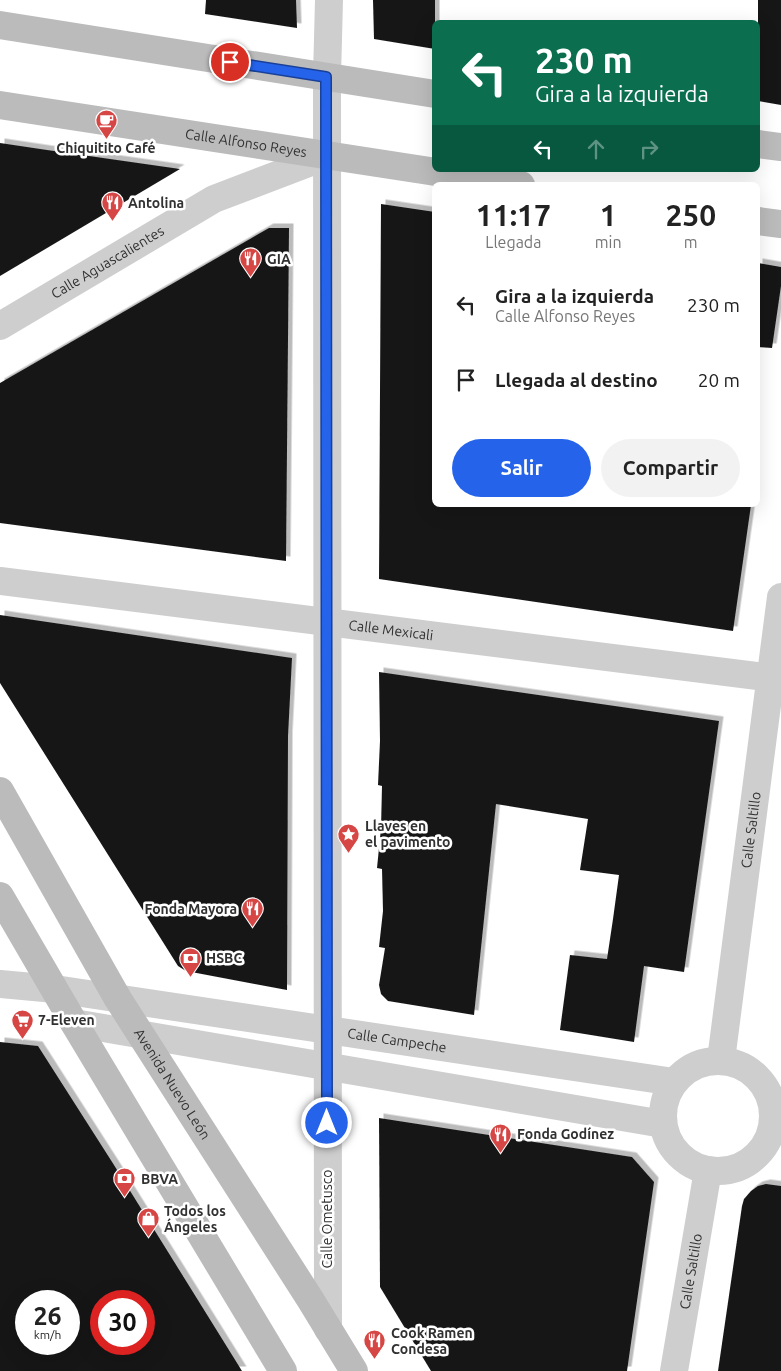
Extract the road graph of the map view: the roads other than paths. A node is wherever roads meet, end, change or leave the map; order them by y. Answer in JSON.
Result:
{"nodes":[{"id":1,"x":329,"y":0,"type":"edge"},
{"id":2,"x":0,"y":25,"type":"edge"},
{"id":3,"x":326,"y":77,"type":"junction"},
{"id":4,"x":432,"y":94,"type":"edge"},
{"id":5,"x":0,"y":105,"type":"edge"},
{"id":6,"x":760,"y":144,"type":"edge"},
{"id":7,"x":781,"y":147,"type":"edge"},
{"id":8,"x":327,"y":156,"type":"junction"},
{"id":9,"x":432,"y":172,"type":"edge"},
{"id":10,"x":434,"y":172,"type":"edge"},
{"id":11,"x":501,"y":182,"type":"edge"},
{"id":12,"x":760,"y":221,"type":"edge"},
{"id":13,"x":781,"y":224,"type":"edge"},
{"id":14,"x":0,"y":326,"type":"edge"},
{"id":15,"x":0,"y":581,"type":"edge"},
{"id":16,"x":781,"y":597,"type":"edge"},
{"id":17,"x":327,"y":621,"type":"junction"},
{"id":18,"x":776,"y":678,"type":"edge"},
{"id":19,"x":0,"y":791,"type":"edge"},
{"id":20,"x":0,"y":896,"type":"edge"},
{"id":21,"x":0,"y":984,"type":"edge"},
{"id":22,"x":54,"y":989,"type":"junction"},
{"id":23,"x":118,"y":999,"type":"junction"},
{"id":24,"x":74,"y":1023,"type":"junction"},
{"id":25,"x":327,"y":1030,"type":"junction"},
{"id":26,"x":142,"y":1036,"type":"junction"},
{"id":27,"x":721,"y":1060,"type":"junction"},
{"id":28,"x":326,"y":1067,"type":"junction"},
{"id":29,"x":674,"y":1082,"type":"junction"},
{"id":30,"x":775,"y":1095,"type":"edge"},
{"id":31,"x":663,"y":1124,"type":"junction"},
{"id":32,"x":769,"y":1157,"type":"edge"},
{"id":33,"x":708,"y":1170,"type":"junction"},
{"id":34,"x":328,"y":1329,"type":"junction"},
{"id":35,"x":283,"y":1371,"type":"edge"},
{"id":36,"x":354,"y":1371,"type":"edge"},
{"id":37,"x":674,"y":1371,"type":"edge"}],
"edges":[{"from":1,"to":3,"type":"street","name":"Calle Ometusco"},
{"from":2,"to":3,"type":"main road"},
{"from":3,"to":4,"type":"main road"},
{"from":3,"to":8,"type":"street","name":"Calle Ometusco"},
{"from":5,"to":8,"type":"main road","name":"Calle Alfonso Reyes"},
{"from":6,"to":7,"type":"main road"},
{"from":8,"to":9,"type":"main road","name":"Calle Alfonso Reyes"},
{"from":8,"to":14,"type":"street","name":"Calle Aguascalientes"},
{"from":8,"to":17,"type":"street","name":"Calle Ometusco"},
{"from":10,"to":11,"type":"main road","name":"Calle Alfonso Reyes"},
{"from":12,"to":13,"type":"main road"},
{"from":15,"to":17,"type":"street","name":"Calle Mexicali"},
{"from":16,"to":18,"type":"street","name":"Calle Saltillo"},
{"from":17,"to":18,"type":"street","name":"Calle Mexicali"},
{"from":17,"to":25,"type":"street","name":"Calle Ometusco"},
{"from":18,"to":27,"type":"street","name":"Calle Saltillo"},
{"from":19,"to":23,"type":"main road","name":"Avenida Nuevo León"},
{"from":20,"to":22,"type":"main road"},
{"from":21,"to":22,"type":"street","name":"Calle Campeche"},
{"from":22,"to":23,"type":"street","name":"Calle Campeche"},
{"from":22,"to":24,"type":"main road"},
{"from":23,"to":25,"type":"street","name":"Calle Campeche"},
{"from":23,"to":26,"type":"main road","name":"Avenida Nuevo León"},
{"from":24,"to":26,"type":"street"},
{"from":24,"to":35,"type":"main road"},
{"from":25,"to":28,"type":"street","name":"Calle Ometusco"},
{"from":25,"to":29,"type":"street","name":"Calle Campeche"},
{"from":26,"to":28,"type":"street"},
{"from":26,"to":34,"type":"main road","name":"Avenida Nuevo León"},
{"from":27,"to":29,"type":"street"},
{"from":27,"to":30,"type":"street"},
{"from":28,"to":31,"type":"street"},
{"from":28,"to":34,"type":"street","name":"Calle Ometusco"},
{"from":29,"to":31,"type":"street"},
{"from":30,"to":32,"type":"street"},
{"from":31,"to":33,"type":"street"},
{"from":32,"to":33,"type":"street"},
{"from":33,"to":37,"type":"street","name":"Calle Saltillo"},
{"from":34,"to":36,"type":"main road","name":"Avenida Nuevo León"}]}
